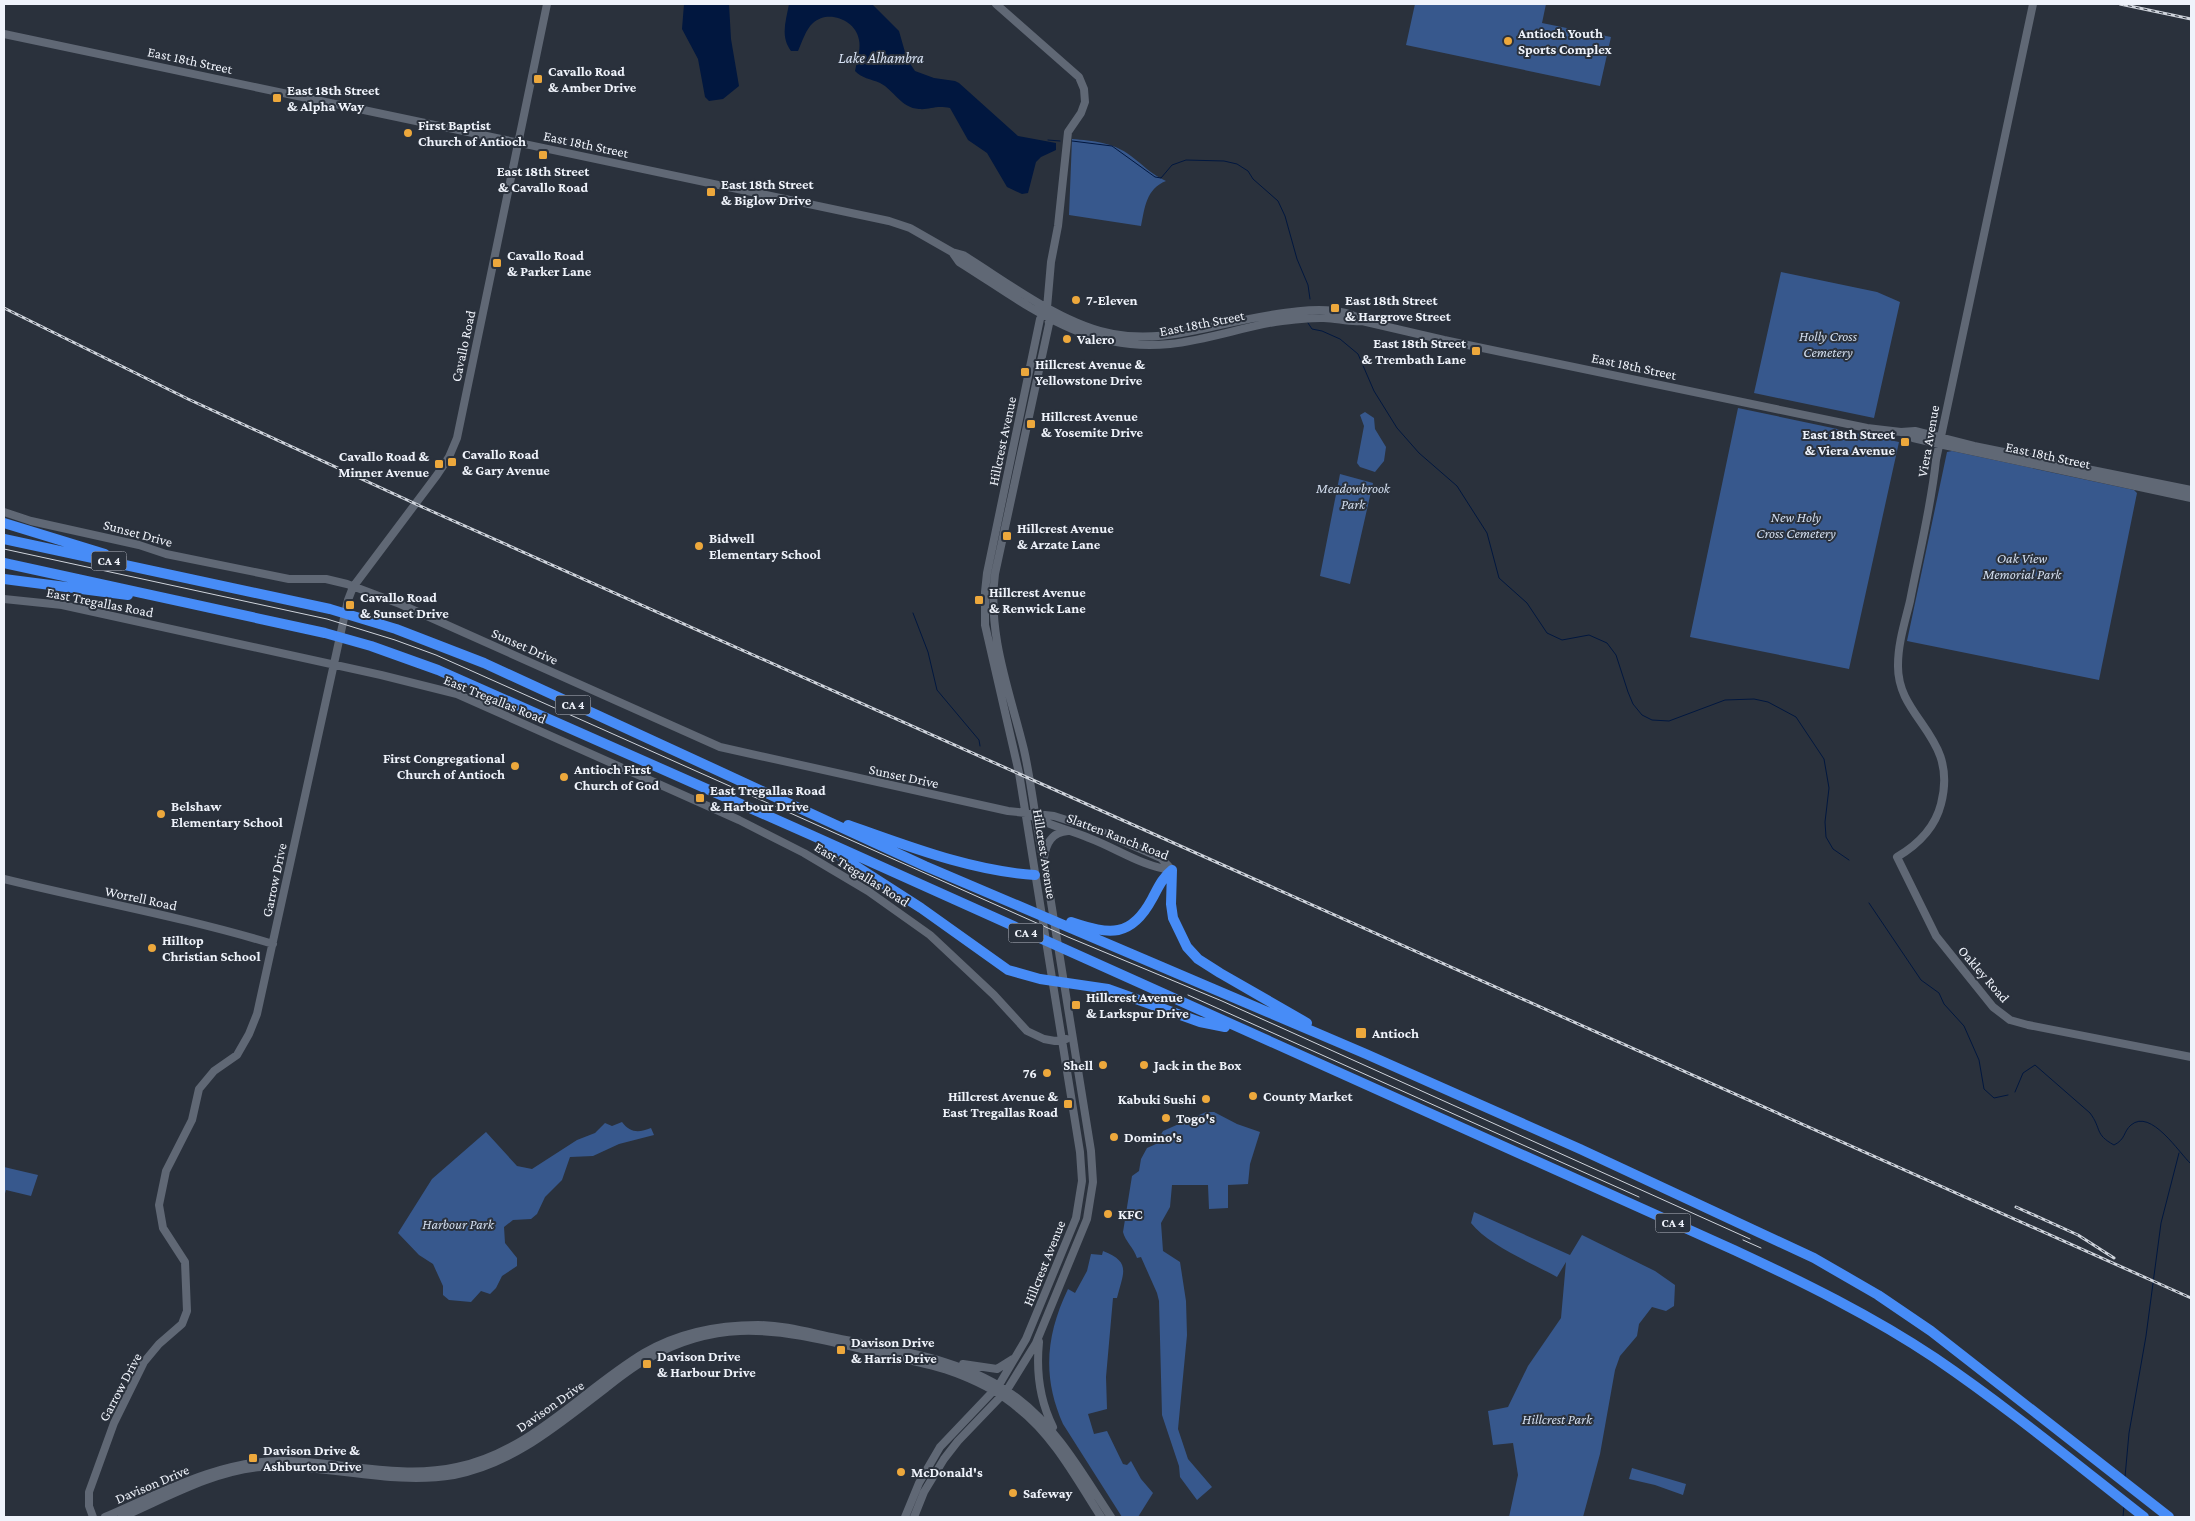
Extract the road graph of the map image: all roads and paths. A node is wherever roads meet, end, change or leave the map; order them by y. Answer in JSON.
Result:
{"nodes":[{"id":1,"x":547,"y":4,"type":"edge"},
{"id":2,"x":996,"y":4,"type":"edge"},
{"id":3,"x":2033,"y":4,"type":"edge"},
{"id":4,"x":4,"y":34,"type":"edge"},
{"id":5,"x":519,"y":143,"type":"junction"},
{"id":6,"x":1046,"y":313,"type":"junction"},
{"id":7,"x":1940,"y":441,"type":"junction"},
{"id":8,"x":2191,"y":490,"type":"edge"},
{"id":9,"x":2191,"y":498,"type":"edge"},
{"id":10,"x":4,"y":512,"type":"edge"},
{"id":11,"x":4,"y":523,"type":"edge"},
{"id":12,"x":4,"y":539,"type":"edge"},
{"id":13,"x":4,"y":562,"type":"edge"},
{"id":14,"x":4,"y":579,"type":"edge"},
{"id":15,"x":215,"y":583,"type":"junction"},
{"id":16,"x":353,"y":587,"type":"junction"},
{"id":17,"x":4,"y":599,"type":"edge"},
{"id":18,"x":208,"y":606,"type":"junction"},
{"id":19,"x":332,"y":664,"type":"junction"},
{"id":20,"x":785,"y":804,"type":"junction"},
{"id":21,"x":1026,"y":812,"type":"junction"},
{"id":22,"x":1035,"y":816,"type":"junction"},
{"id":23,"x":1070,"y":831,"type":"junction"},
{"id":24,"x":811,"y":835,"type":"junction"},
{"id":25,"x":1897,"y":857,"type":"joint"},
{"id":26,"x":1043,"y":860,"type":"junction"},
{"id":27,"x":1172,"y":870,"type":"junction"},
{"id":28,"x":1035,"y":875,"type":"junction"},
{"id":29,"x":4,"y":880,"type":"edge"},
{"id":30,"x":994,"y":896,"type":"junction"},
{"id":31,"x":273,"y":944,"type":"junction"},
{"id":32,"x":1052,"y":981,"type":"junction"},
{"id":33,"x":1065,"y":984,"type":"junction"},
{"id":34,"x":1241,"y":1030,"type":"junction"},
{"id":35,"x":1073,"y":1039,"type":"junction"},
{"id":36,"x":1062,"y":1040,"type":"junction"},
{"id":37,"x":1340,"y":1043,"type":"junction"},
{"id":38,"x":2191,"y":1057,"type":"edge"},
{"id":39,"x":1040,"y":1335,"type":"junction"},
{"id":40,"x":1019,"y":1353,"type":"junction"},
{"id":41,"x":951,"y":1363,"type":"junction"},
{"id":42,"x":996,"y":1388,"type":"junction"},
{"id":43,"x":1004,"y":1394,"type":"junction"},
{"id":44,"x":1056,"y":1435,"type":"junction"},
{"id":45,"x":2111,"y":1492,"type":"junction"},
{"id":46,"x":93,"y":1517,"type":"edge"},
{"id":47,"x":105,"y":1517,"type":"edge"},
{"id":48,"x":122,"y":1517,"type":"edge"},
{"id":49,"x":905,"y":1517,"type":"edge"},
{"id":50,"x":914,"y":1517,"type":"edge"},
{"id":51,"x":1101,"y":1517,"type":"edge"},
{"id":52,"x":1111,"y":1517,"type":"edge"},
{"id":53,"x":2133,"y":1517,"type":"edge"},
{"id":54,"x":2144,"y":1517,"type":"edge"},
{"id":55,"x":2169,"y":1517,"type":"edge"}],
"edges":[{"from":1,"to":5,"type":"main road","name":"Cavallo Road"},
{"from":2,"to":6,"type":"main road","name":"Hillcrest Avenue"},
{"from":3,"to":7,"type":"main road","name":"Viera Avenue"},
{"from":4,"to":5,"type":"main road","name":"East 18th Street"},
{"from":5,"to":6,"type":"main road","name":"East 18th Street"},
{"from":5,"to":16,"type":"main road","name":"Cavallo Road"},
{"from":6,"to":7,"type":"main road","name":"East 18th Street"},
{"from":6,"to":21,"type":"main road","name":"Hillcrest Avenue"},
{"from":6,"to":22,"type":"main road","name":"Hillcrest Avenue"},
{"from":7,"to":8,"type":"main road","name":"East 18th Street"},
{"from":7,"to":9,"type":"main road","name":"East 18th Street"},
{"from":7,"to":25,"type":"main road","name":"Viera Avenue"},
{"from":10,"to":16,"type":"main road","name":"Sunset Drive"},
{"from":11,"to":15,"type":"highway"},
{"from":12,"to":15,"type":"highway","number":"CA 4"},
{"from":13,"to":18,"type":"highway","number":"CA 4"},
{"from":14,"to":18,"type":"highway"},
{"from":15,"to":20,"type":"highway","number":"CA 4"},
{"from":16,"to":19,"type":"main road","name":"Cavallo Road"},
{"from":16,"to":21,"type":"main road","name":"Sunset Drive"},
{"from":17,"to":19,"type":"main road","name":"East Tregallas Road"},
{"from":18,"to":24,"type":"highway","number":"CA 4"},
{"from":19,"to":31,"type":"main road","name":"Garrow Drive"},
{"from":19,"to":36,"type":"main road","name":"East Tregallas Road"},
{"from":20,"to":28,"type":"highway"},
{"from":20,"to":30,"type":"highway","number":"CA 4"},
{"from":21,"to":22,"type":"main road","name":"Sunset Drive"},
{"from":21,"to":28,"type":"main road","name":"Hillcrest Avenue"},
{"from":22,"to":23,"type":"main road","name":"Slatten Ranch Road"},
{"from":22,"to":26,"type":"main road","name":"Hillcrest Avenue"},
{"from":22,"to":27,"type":"main road","name":"Slatten Ranch Road"},
{"from":23,"to":26,"type":"main road"},
{"from":23,"to":27,"type":"main road","name":"Slatten Ranch Road"},
{"from":24,"to":32,"type":"highway"},
{"from":24,"to":34,"type":"highway","number":"CA 4"},
{"from":25,"to":38,"type":"main road","name":"Oakley Road"},
{"from":26,"to":33,"type":"main road","name":"Hillcrest Avenue"},
{"from":27,"to":30,"type":"highway"},
{"from":27,"to":37,"type":"highway"},
{"from":28,"to":32,"type":"main road","name":"Hillcrest Avenue"},
{"from":29,"to":31,"type":"main road","name":"Worrell Road"},
{"from":30,"to":37,"type":"highway","number":"CA 4"},
{"from":31,"to":46,"type":"main road","name":"Garrow Drive"},
{"from":32,"to":33,"type":"highway"},
{"from":32,"to":36,"type":"main road","name":"Hillcrest Avenue"},
{"from":33,"to":34,"type":"highway"},
{"from":33,"to":35,"type":"main road","name":"Hillcrest Avenue"},
{"from":34,"to":45,"type":"highway","number":"CA 4"},
{"from":35,"to":36,"type":"main road","name":"East Tregallas Road"},
{"from":35,"to":39,"type":"main road","name":"Hillcrest Avenue"},
{"from":36,"to":40,"type":"main road","name":"Hillcrest Avenue"},
{"from":37,"to":55,"type":"highway","number":"CA 4"},
{"from":39,"to":43,"type":"main road","name":"Hillcrest Avenue"},
{"from":39,"to":44,"type":"main road"},
{"from":40,"to":41,"type":"main road"},
{"from":40,"to":42,"type":"main road","name":"Hillcrest Avenue"},
{"from":41,"to":42,"type":"main road","name":"Davison Drive"},
{"from":41,"to":47,"type":"main road","name":"Davison Drive"},
{"from":42,"to":43,"type":"main road"},
{"from":42,"to":48,"type":"main road","name":"Davison Drive"},
{"from":42,"to":49,"type":"main road","name":"Hillcrest Avenue"},
{"from":43,"to":44,"type":"main road"},
{"from":43,"to":50,"type":"main road","name":"Hillcrest Avenue"},
{"from":43,"to":51,"type":"main road"},
{"from":44,"to":52,"type":"main road"},
{"from":45,"to":53,"type":"highway"},
{"from":45,"to":54,"type":"highway","number":"CA 4"}]}
